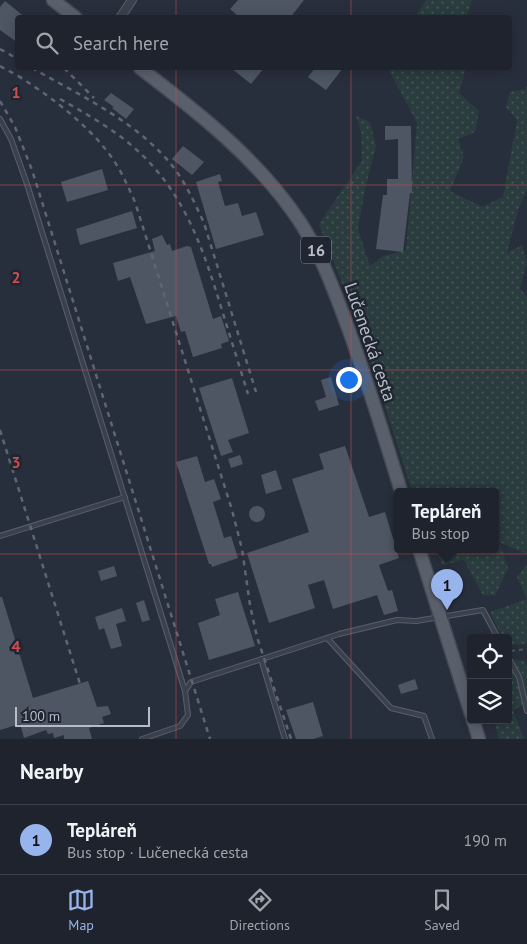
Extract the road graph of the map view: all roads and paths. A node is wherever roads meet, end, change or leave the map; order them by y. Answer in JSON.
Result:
{"nodes":[{"id":1,"x":53,"y":0,"type":"edge"},
{"id":2,"x":132,"y":0,"type":"edge"},
{"id":3,"x":72,"y":15,"type":"edge"},
{"id":4,"x":122,"y":15,"type":"edge"},
{"id":5,"x":143,"y":70,"type":"edge"},
{"id":6,"x":0,"y":119,"type":"edge"},
{"id":7,"x":400,"y":488,"type":"edge"},
{"id":8,"x":124,"y":498,"type":"junction"},
{"id":9,"x":0,"y":536,"type":"edge"},
{"id":10,"x":420,"y":553,"type":"edge"},
{"id":11,"x":441,"y":618,"type":"junction"},
{"id":12,"x":496,"y":634,"type":"edge"},
{"id":13,"x":327,"y":638,"type":"junction"},
{"id":14,"x":527,"y":649,"type":"edge"},
{"id":15,"x":512,"y":651,"type":"edge"},
{"id":16,"x":261,"y":659,"type":"junction"},
{"id":17,"x":512,"y":664,"type":"edge"},
{"id":18,"x":184,"y":691,"type":"junction"},
{"id":19,"x":467,"y":701,"type":"edge"},
{"id":20,"x":527,"y":711,"type":"edge"},
{"id":21,"x":474,"y":724,"type":"edge"},
{"id":22,"x":142,"y":739,"type":"edge"},
{"id":23,"x":285,"y":739,"type":"edge"},
{"id":24,"x":432,"y":739,"type":"edge"},
{"id":25,"x":479,"y":739,"type":"edge"}],
"edges":[{"from":1,"to":3,"type":"main road"},
{"from":2,"to":4,"type":"street"},
{"from":5,"to":7,"type":"main road","name":"Lučenecká cesta","number":"16"},
{"from":6,"to":8,"type":"lane"},
{"from":8,"to":9,"type":"lane"},
{"from":8,"to":18,"type":"lane"},
{"from":10,"to":11,"type":"main road"},
{"from":11,"to":12,"type":"lane"},
{"from":11,"to":13,"type":"lane"},
{"from":11,"to":19,"type":"main road"},
{"from":13,"to":16,"type":"lane"},
{"from":13,"to":24,"type":"lane"},
{"from":14,"to":15,"type":"path"},
{"from":16,"to":18,"type":"lane"},
{"from":16,"to":23,"type":"lane"},
{"from":17,"to":20,"type":"lane"},
{"from":18,"to":22,"type":"lane"},
{"from":21,"to":25,"type":"main road"}]}
